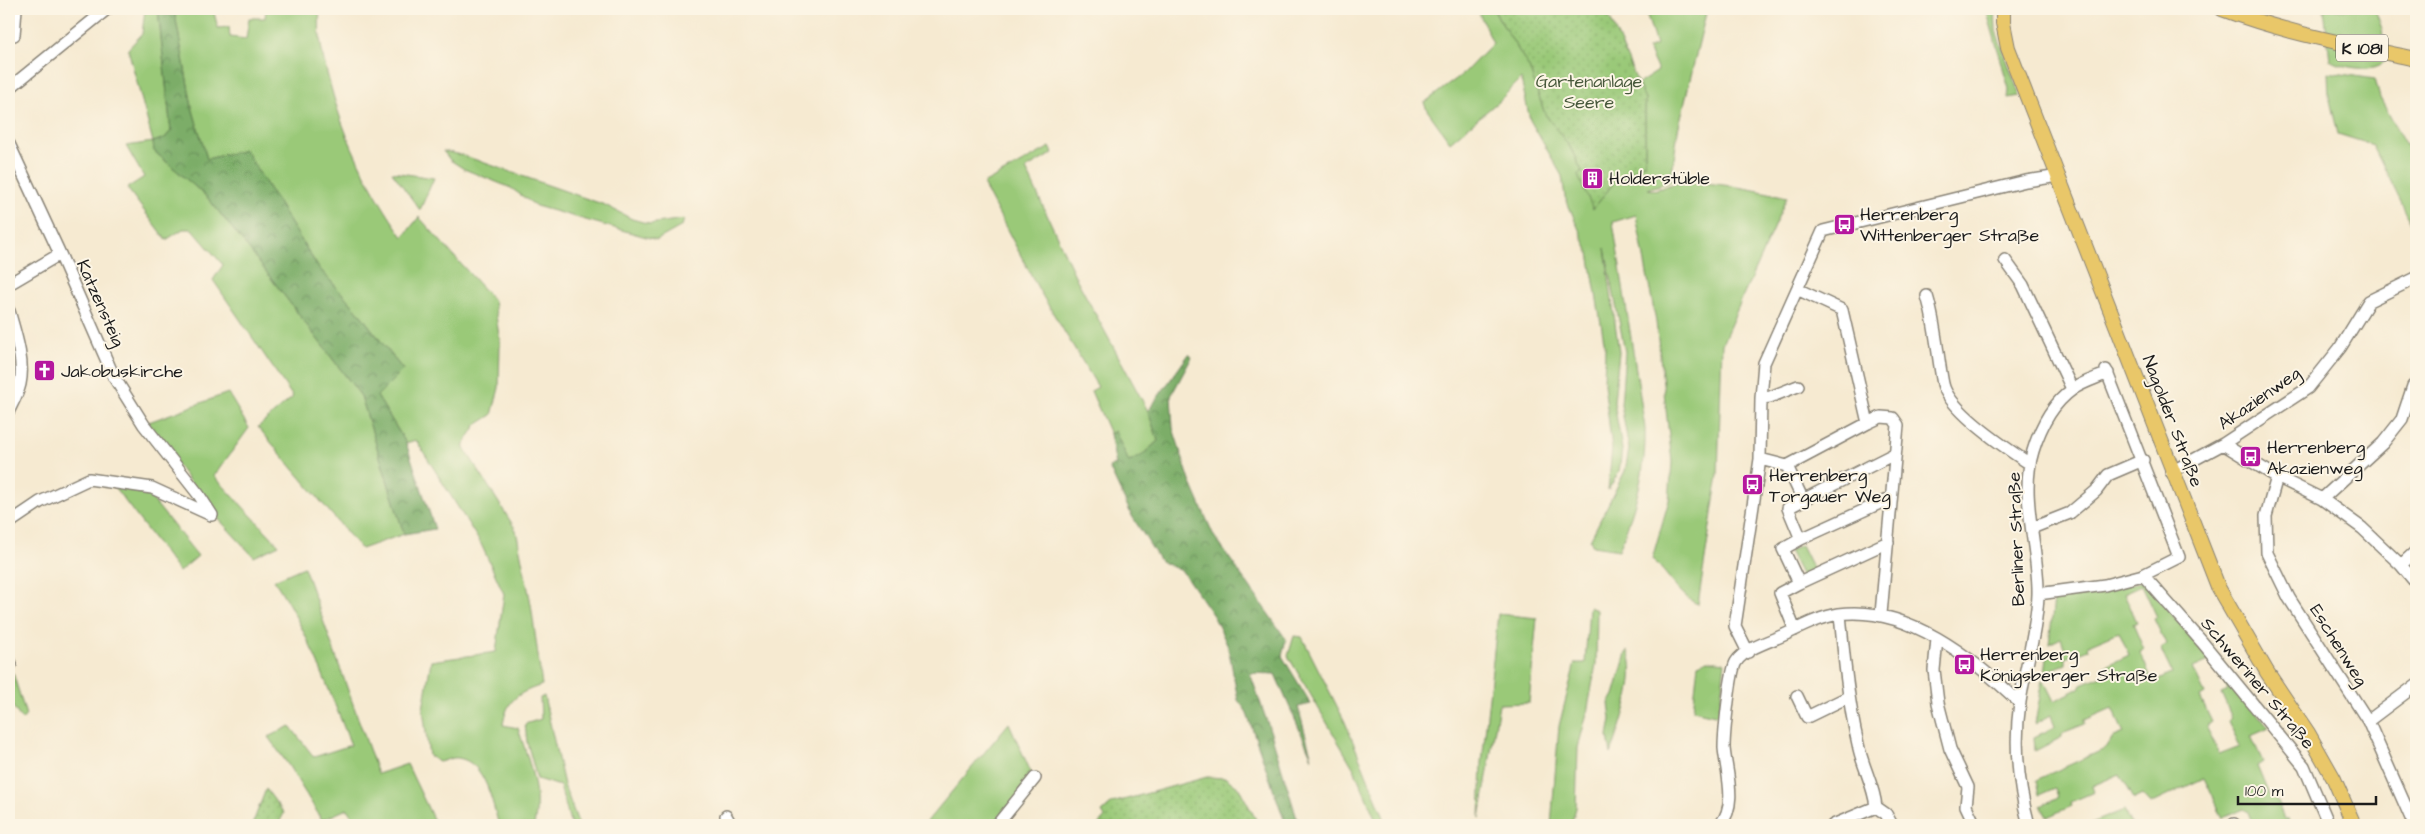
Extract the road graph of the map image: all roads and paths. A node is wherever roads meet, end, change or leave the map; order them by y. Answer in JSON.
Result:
{"nodes":[{"id":1,"x":16,"y":9,"type":"edge"},
{"id":2,"x":107,"y":9,"type":"edge"},
{"id":3,"x":2003,"y":9,"type":"edge"},
{"id":4,"x":2222,"y":9,"type":"edge"},
{"id":5,"x":14,"y":35,"type":"dead end"},
{"id":6,"x":2416,"y":59,"type":"edge"},
{"id":7,"x":9,"y":86,"type":"edge"},
{"id":8,"x":9,"y":144,"type":"edge"},
{"id":9,"x":2059,"y":176,"type":"junction"},
{"id":10,"x":60,"y":254,"type":"junction"},
{"id":11,"x":2005,"y":260,"type":"dead end"},
{"id":12,"x":2416,"y":278,"type":"edge"},
{"id":13,"x":9,"y":284,"type":"edge"},
{"id":14,"x":1797,"y":289,"type":"junction"},
{"id":15,"x":1927,"y":296,"type":"dead end"},
{"id":16,"x":9,"y":311,"type":"edge"},
{"id":17,"x":1798,"y":386,"type":"dead end"},
{"id":18,"x":2413,"y":386,"type":"dead end"},
{"id":19,"x":2072,"y":389,"type":"junction"},
{"id":20,"x":1761,"y":398,"type":"junction"},
{"id":21,"x":9,"y":410,"type":"edge"},
{"id":22,"x":1868,"y":423,"type":"junction"},
{"id":23,"x":2223,"y":444,"type":"junction"},
{"id":24,"x":1894,"y":454,"type":"junction"},
{"id":25,"x":1760,"y":459,"type":"junction"},
{"id":26,"x":2143,"y":460,"type":"junction"},
{"id":27,"x":2030,"y":464,"type":"junction"},
{"id":28,"x":1787,"y":466,"type":"junction"},
{"id":29,"x":2171,"y":472,"type":"junction"},
{"id":30,"x":2277,"y":477,"type":"junction"},
{"id":31,"x":1892,"y":498,"type":"junction"},
{"id":32,"x":2322,"y":499,"type":"junction"},
{"id":33,"x":1803,"y":500,"type":"junction"},
{"id":34,"x":9,"y":524,"type":"edge"},
{"id":35,"x":2032,"y":528,"type":"junction"},
{"id":36,"x":1802,"y":539,"type":"junction"},
{"id":37,"x":1888,"y":542,"type":"junction"},
{"id":38,"x":2416,"y":551,"type":"edge"},
{"id":39,"x":2401,"y":565,"type":"junction"},
{"id":40,"x":2143,"y":575,"type":"junction"},
{"id":41,"x":1799,"y":583,"type":"junction"},
{"id":42,"x":2416,"y":583,"type":"edge"},
{"id":43,"x":2038,"y":594,"type":"junction"},
{"id":44,"x":1840,"y":614,"type":"junction"},
{"id":45,"x":1881,"y":614,"type":"junction"},
{"id":46,"x":1795,"y":630,"type":"junction"},
{"id":47,"x":1937,"y":639,"type":"junction"},
{"id":48,"x":1748,"y":652,"type":"junction"},
{"id":49,"x":2416,"y":685,"type":"edge"},
{"id":50,"x":1797,"y":696,"type":"dead end"},
{"id":51,"x":1848,"y":697,"type":"junction"},
{"id":52,"x":2020,"y":703,"type":"junction"},
{"id":53,"x":2368,"y":721,"type":"junction"},
{"id":54,"x":1035,"y":778,"type":"dead end"},
{"id":55,"x":1876,"y":807,"type":"junction"},
{"id":56,"x":1726,"y":824,"type":"edge"},
{"id":57,"x":997,"y":825,"type":"edge"},
{"id":58,"x":1833,"y":825,"type":"edge"},
{"id":59,"x":1892,"y":825,"type":"edge"},
{"id":60,"x":1975,"y":825,"type":"edge"},
{"id":61,"x":2030,"y":825,"type":"edge"},
{"id":62,"x":2329,"y":825,"type":"edge"},
{"id":63,"x":2354,"y":825,"type":"edge"},
{"id":64,"x":2414,"y":825,"type":"edge"}],
"edges":[{"from":1,"to":5,"type":"street"},
{"from":2,"to":7,"type":"street"},
{"from":3,"to":9,"type":"main road","name":"Nagolder Straße"},
{"from":4,"to":6,"type":"main road","number":"K 1081"},
{"from":8,"to":10,"type":"street","name":"Katzensteig"},
{"from":9,"to":14,"type":"street"},
{"from":9,"to":29,"type":"main road","name":"Nagolder Straße"},
{"from":10,"to":13,"type":"street"},
{"from":10,"to":34,"type":"street","name":"Katzensteig"},
{"from":11,"to":19,"type":"street"},
{"from":12,"to":23,"type":"street","name":"Akazienweg"},
{"from":14,"to":20,"type":"street"},
{"from":14,"to":22,"type":"street"},
{"from":15,"to":27,"type":"street"},
{"from":16,"to":21,"type":"street"},
{"from":17,"to":20,"type":"street"},
{"from":18,"to":32,"type":"street"},
{"from":19,"to":26,"type":"street","name":"Berliner Straße"},
{"from":19,"to":27,"type":"street","name":"Berliner Straße"},
{"from":20,"to":25,"type":"street"},
{"from":22,"to":24,"type":"street"},
{"from":22,"to":28,"type":"street"},
{"from":23,"to":29,"type":"street","name":"Akazienweg"},
{"from":23,"to":30,"type":"street"},
{"from":24,"to":31,"type":"street"},
{"from":24,"to":33,"type":"street"},
{"from":25,"to":28,"type":"street"},
{"from":25,"to":48,"type":"street"},
{"from":26,"to":35,"type":"street"},
{"from":26,"to":40,"type":"street","name":"Berliner Straße"},
{"from":27,"to":35,"type":"street","name":"Berliner Straße"},
{"from":28,"to":33,"type":"street"},
{"from":29,"to":63,"type":"main road","name":"Nagolder Straße"},
{"from":30,"to":32,"type":"street"},
{"from":30,"to":53,"type":"street","name":"Eschenweg"},
{"from":31,"to":36,"type":"street"},
{"from":31,"to":37,"type":"street"},
{"from":32,"to":39,"type":"street"},
{"from":33,"to":36,"type":"street"},
{"from":35,"to":43,"type":"street","name":"Berliner Straße"},
{"from":36,"to":41,"type":"street"},
{"from":37,"to":41,"type":"street"},
{"from":37,"to":45,"type":"street"},
{"from":38,"to":39,"type":"street"},
{"from":39,"to":42,"type":"street"},
{"from":40,"to":43,"type":"street"},
{"from":40,"to":62,"type":"street","name":"Schweriner Straße"},
{"from":41,"to":46,"type":"street"},
{"from":43,"to":52,"type":"street","name":"Berliner Straße"},
{"from":44,"to":45,"type":"street"},
{"from":44,"to":46,"type":"street"},
{"from":44,"to":51,"type":"street"},
{"from":45,"to":47,"type":"street"},
{"from":46,"to":48,"type":"street"},
{"from":47,"to":52,"type":"street"},
{"from":47,"to":60,"type":"street"},
{"from":48,"to":56,"type":"street"},
{"from":49,"to":53,"type":"street"},
{"from":50,"to":51,"type":"street"},
{"from":51,"to":55,"type":"street"},
{"from":52,"to":61,"type":"street","name":"Berliner Straße"},
{"from":53,"to":64,"type":"street","name":"Eschenweg"},
{"from":54,"to":57,"type":"street"},
{"from":55,"to":58,"type":"street"},
{"from":55,"to":59,"type":"street"}]}
